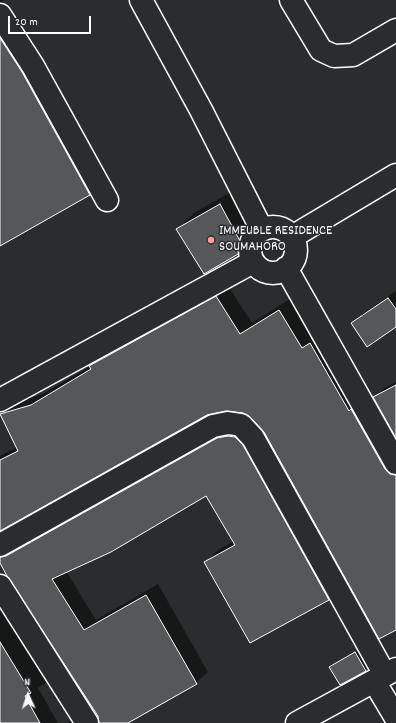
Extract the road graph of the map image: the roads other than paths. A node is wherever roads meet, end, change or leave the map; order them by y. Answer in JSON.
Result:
{"nodes":[{"id":1,"x":141,"y":0,"type":"edge"},
{"id":2,"x":291,"y":0,"type":"edge"},
{"id":3,"x":0,"y":15,"type":"edge"},
{"id":4,"x":396,"y":30,"type":"edge"},
{"id":5,"x":396,"y":175,"type":"edge"},
{"id":6,"x":107,"y":200,"type":"dead end"},
{"id":7,"x":262,"y":230,"type":"junction"},
{"id":8,"x":292,"y":237,"type":"junction"},
{"id":9,"x":253,"y":262,"type":"junction"},
{"id":10,"x":286,"y":268,"type":"junction"},
{"id":11,"x":0,"y":400,"type":"edge"},
{"id":12,"x":396,"y":463,"type":"edge"},
{"id":13,"x":0,"y":545,"type":"edge"},
{"id":14,"x":0,"y":586,"type":"edge"},
{"id":15,"x":385,"y":675,"type":"edge"},
{"id":16,"x":396,"y":718,"type":"edge"},
{"id":17,"x":87,"y":723,"type":"edge"},
{"id":18,"x":297,"y":723,"type":"edge"}],
"edges":[{"from":1,"to":7,"type":"street"},
{"from":2,"to":4,"type":"street"},
{"from":3,"to":6,"type":"street"},
{"from":5,"to":8,"type":"street"},
{"from":7,"to":8,"type":"street"},
{"from":7,"to":9,"type":"street"},
{"from":8,"to":10,"type":"street"},
{"from":9,"to":10,"type":"street"},
{"from":9,"to":11,"type":"street"},
{"from":10,"to":12,"type":"street"},
{"from":13,"to":15,"type":"street"},
{"from":14,"to":17,"type":"street"},
{"from":15,"to":16,"type":"street"},
{"from":15,"to":18,"type":"street"}]}
